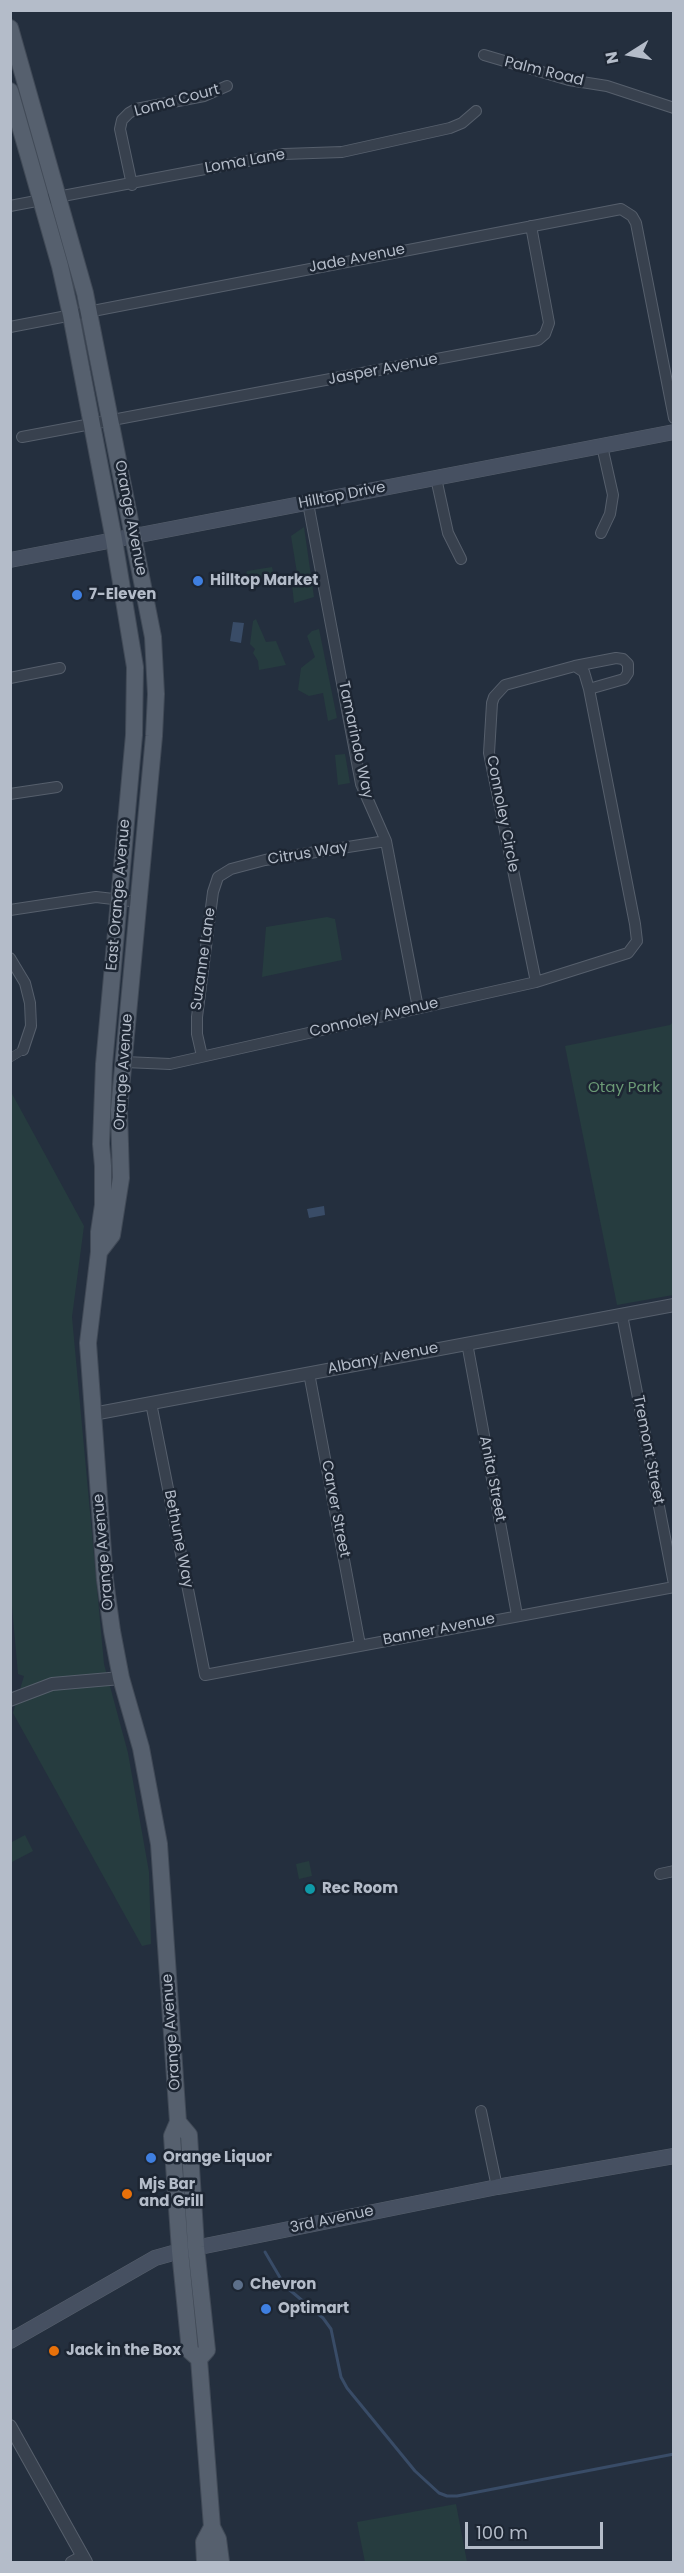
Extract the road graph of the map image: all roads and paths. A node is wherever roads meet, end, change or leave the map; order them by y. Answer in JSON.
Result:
{"nodes":[{"id":1,"x":10,"y":28,"type":"edge"},
{"id":2,"x":484,"y":55,"type":"dead end"},
{"id":3,"x":227,"y":86,"type":"dead end"},
{"id":4,"x":10,"y":92,"type":"edge"},
{"id":5,"x":674,"y":108,"type":"edge"},
{"id":6,"x":476,"y":111,"type":"dead end"},
{"id":7,"x":132,"y":184,"type":"junction"},
{"id":8,"x":60,"y":198,"type":"junction"},
{"id":9,"x":42,"y":200,"type":"junction"},
{"id":10,"x":10,"y":206,"type":"edge"},
{"id":11,"x":531,"y":225,"type":"junction"},
{"id":12,"x":89,"y":311,"type":"junction"},
{"id":13,"x":71,"y":315,"type":"junction"},
{"id":14,"x":10,"y":327,"type":"edge"},
{"id":15,"x":674,"y":418,"type":"edge"},
{"id":16,"x":110,"y":422,"type":"junction"},
{"id":17,"x":92,"y":425,"type":"junction"},
{"id":18,"x":674,"y":432,"type":"edge"},
{"id":19,"x":22,"y":437,"type":"dead end"},
{"id":20,"x":602,"y":446,"type":"junction"},
{"id":21,"x":436,"y":478,"type":"junction"},
{"id":22,"x":308,"y":503,"type":"junction"},
{"id":23,"x":601,"y":533,"type":"dead end"},
{"id":24,"x":134,"y":536,"type":"junction"},
{"id":25,"x":114,"y":540,"type":"junction"},
{"id":26,"x":461,"y":559,"type":"dead end"},
{"id":27,"x":10,"y":560,"type":"edge"},
{"id":28,"x":575,"y":666,"type":"junction"},
{"id":29,"x":60,"y":669,"type":"dead end"},
{"id":30,"x":10,"y":678,"type":"edge"},
{"id":31,"x":589,"y":689,"type":"junction"},
{"id":32,"x":57,"y":787,"type":"dead end"},
{"id":33,"x":10,"y":794,"type":"edge"},
{"id":34,"x":386,"y":841,"type":"junction"},
{"id":35,"x":231,"y":869,"type":"joint"},
{"id":36,"x":119,"y":899,"type":"junction"},
{"id":37,"x":139,"y":902,"type":"junction"},
{"id":38,"x":10,"y":910,"type":"edge"},
{"id":39,"x":10,"y":958,"type":"edge"},
{"id":40,"x":536,"y":982,"type":"junction"},
{"id":41,"x":418,"y":1008,"type":"junction"},
{"id":42,"x":23,"y":1050,"type":"joint"},
{"id":43,"x":202,"y":1056,"type":"junction"},
{"id":44,"x":10,"y":1058,"type":"edge"},
{"id":45,"x":104,"y":1060,"type":"junction"},
{"id":46,"x":125,"y":1062,"type":"junction"},
{"id":47,"x":99,"y":1252,"type":"junction"},
{"id":48,"x":674,"y":1305,"type":"edge"},
{"id":49,"x":622,"y":1315,"type":"junction"},
{"id":50,"x":467,"y":1343,"type":"junction"},
{"id":51,"x":309,"y":1373,"type":"junction"},
{"id":52,"x":151,"y":1403,"type":"junction"},
{"id":53,"x":93,"y":1414,"type":"junction"},
{"id":54,"x":674,"y":1585,"type":"edge"},
{"id":55,"x":517,"y":1615,"type":"junction"},
{"id":56,"x":360,"y":1645,"type":"junction"},
{"id":57,"x":205,"y":1675,"type":"joint"},
{"id":58,"x":121,"y":1678,"type":"junction"},
{"id":59,"x":10,"y":1700,"type":"edge"},
{"id":60,"x":674,"y":1871,"type":"edge"},
{"id":61,"x":660,"y":1874,"type":"dead end"},
{"id":62,"x":481,"y":2110,"type":"dead end"},
{"id":63,"x":674,"y":2156,"type":"edge"},
{"id":64,"x":497,"y":2187,"type":"junction"},
{"id":65,"x":188,"y":2249,"type":"junction"},
{"id":66,"x":10,"y":2341,"type":"edge"},
{"id":67,"x":10,"y":2426,"type":"edge"},
{"id":68,"x":212,"y":2527,"type":"junction"},
{"id":69,"x":80,"y":2560,"type":"edge"},
{"id":70,"x":205,"y":2562,"type":"edge"},
{"id":71,"x":221,"y":2562,"type":"edge"}],
"edges":[{"from":1,"to":8,"type":"main road","name":"Orange Avenue"},
{"from":2,"to":5,"type":"street","name":"Palm Road"},
{"from":3,"to":7,"type":"street","name":"Loma Court"},
{"from":4,"to":9,"type":"main road","name":"Orange Avenue"},
{"from":6,"to":7,"type":"street","name":"Loma Lane"},
{"from":7,"to":8,"type":"street","name":"Loma Lane"},
{"from":8,"to":9,"type":"street","name":"Loma Lane"},
{"from":8,"to":12,"type":"main road","name":"Orange Avenue"},
{"from":9,"to":10,"type":"street","name":"Loma Lane"},
{"from":9,"to":13,"type":"main road","name":"Orange Avenue"},
{"from":11,"to":12,"type":"street","name":"Jade Avenue"},
{"from":11,"to":15,"type":"street","name":"Jade Avenue"},
{"from":11,"to":16,"type":"street","name":"Jasper Avenue"},
{"from":12,"to":13,"type":"street","name":"Jade Avenue"},
{"from":12,"to":16,"type":"main road","name":"Orange Avenue"},
{"from":13,"to":14,"type":"street","name":"Jade Avenue"},
{"from":13,"to":17,"type":"main road","name":"Orange Avenue"},
{"from":16,"to":17,"type":"street","name":"Jasper Avenue"},
{"from":16,"to":24,"type":"main road","name":"Orange Avenue"},
{"from":17,"to":19,"type":"street","name":"Jasper Avenue"},
{"from":17,"to":25,"type":"main road","name":"Orange Avenue"},
{"from":18,"to":20,"type":"main road","name":"Hilltop Drive"},
{"from":20,"to":21,"type":"main road","name":"Hilltop Drive"},
{"from":20,"to":23,"type":"street"},
{"from":21,"to":22,"type":"main road","name":"Hilltop Drive"},
{"from":21,"to":26,"type":"street"},
{"from":22,"to":24,"type":"main road","name":"Hilltop Drive"},
{"from":22,"to":34,"type":"street","name":"Tamarindo Way"},
{"from":24,"to":25,"type":"main road","name":"Hilltop Drive"},
{"from":24,"to":37,"type":"main road","name":"Orange Avenue"},
{"from":25,"to":27,"type":"main road","name":"Hilltop Drive"},
{"from":25,"to":36,"type":"main road","name":"East Orange Avenue"},
{"from":28,"to":31,"type":"street"},
{"from":28,"to":31,"type":"street","name":"Connoley Circle"},
{"from":28,"to":40,"type":"street","name":"Connoley Circle"},
{"from":29,"to":30,"type":"street"},
{"from":31,"to":40,"type":"street","name":"Connoley Avenue"},
{"from":32,"to":33,"type":"street"},
{"from":34,"to":35,"type":"street","name":"Citrus Way"},
{"from":34,"to":41,"type":"street","name":"Tamarindo Way"},
{"from":35,"to":43,"type":"street","name":"Suzanne Lane"},
{"from":36,"to":37,"type":"street"},
{"from":36,"to":38,"type":"street"},
{"from":36,"to":45,"type":"main road","name":"East Orange Avenue"},
{"from":37,"to":46,"type":"main road","name":"Orange Avenue"},
{"from":39,"to":42,"type":"street"},
{"from":40,"to":41,"type":"street","name":"Connoley Avenue"},
{"from":41,"to":43,"type":"street","name":"Connoley Avenue"},
{"from":42,"to":44,"type":"street"},
{"from":43,"to":46,"type":"street","name":"Connoley Avenue"},
{"from":45,"to":46,"type":"main road"},
{"from":45,"to":47,"type":"main road","name":"East Orange Avenue"},
{"from":46,"to":47,"type":"main road","name":"Orange Avenue"},
{"from":47,"to":53,"type":"main road","name":"Orange Avenue"},
{"from":48,"to":49,"type":"street","name":"Albany Avenue"},
{"from":49,"to":50,"type":"street","name":"Albany Avenue"},
{"from":49,"to":54,"type":"street","name":"Tremont Street"},
{"from":50,"to":51,"type":"street","name":"Albany Avenue"},
{"from":50,"to":55,"type":"street","name":"Anita Street"},
{"from":51,"to":52,"type":"street","name":"Albany Avenue"},
{"from":51,"to":56,"type":"street","name":"Carver Street"},
{"from":52,"to":53,"type":"street","name":"Albany Avenue"},
{"from":52,"to":57,"type":"street","name":"Bethune Way"},
{"from":53,"to":58,"type":"main road","name":"Orange Avenue"},
{"from":54,"to":55,"type":"street","name":"Banner Avenue"},
{"from":55,"to":56,"type":"street","name":"Banner Avenue"},
{"from":56,"to":57,"type":"street","name":"Banner Avenue"},
{"from":58,"to":59,"type":"street"},
{"from":58,"to":65,"type":"main road","name":"Orange Avenue"},
{"from":60,"to":61,"type":"street"},
{"from":62,"to":64,"type":"street"},
{"from":63,"to":64,"type":"main road","name":"3rd Avenue"},
{"from":64,"to":65,"type":"main road","name":"3rd Avenue"},
{"from":65,"to":66,"type":"main road","name":"3rd Avenue"},
{"from":65,"to":68,"type":"main road","name":"Orange Avenue"},
{"from":67,"to":69,"type":"street"},
{"from":68,"to":70,"type":"main road","name":"Orange Avenue"},
{"from":68,"to":71,"type":"main road","name":"Orange Avenue"}]}
